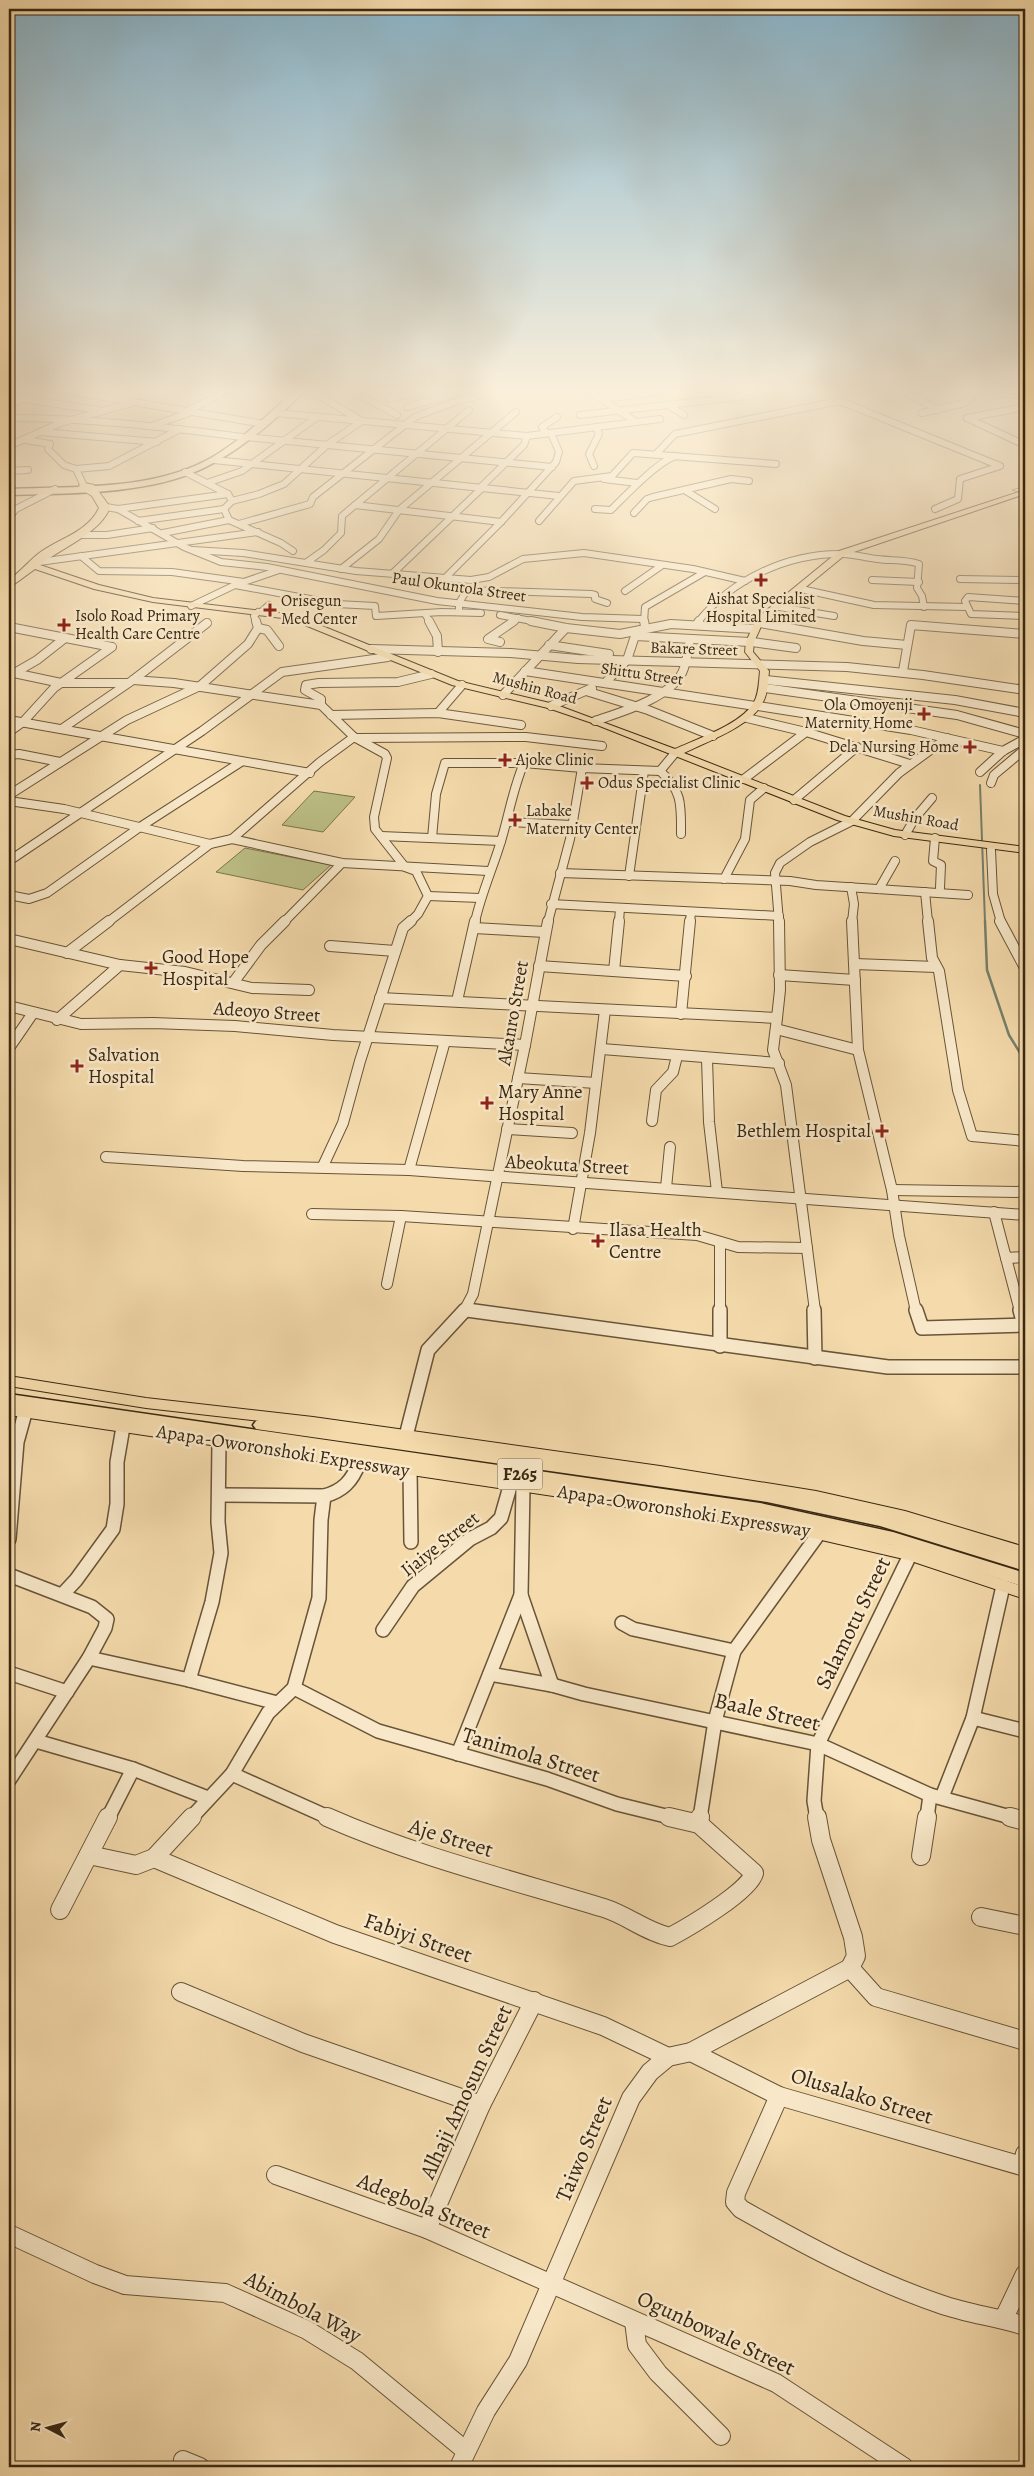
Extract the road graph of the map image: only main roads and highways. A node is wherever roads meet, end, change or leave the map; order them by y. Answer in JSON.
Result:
{"nodes":[{"id":1,"x":102,"y":507,"type":"edge"},
{"id":2,"x":106,"y":507,"type":"edge"},
{"id":3,"x":986,"y":507,"type":"edge"},
{"id":4,"x":844,"y":554,"type":"junction"},
{"id":5,"x":36,"y":564,"type":"junction"},
{"id":6,"x":13,"y":578,"type":"edge"},
{"id":7,"x":9,"y":585,"type":"edge"},
{"id":8,"x":758,"y":626,"type":"junction"},
{"id":9,"x":762,"y":665,"type":"junction"},
{"id":10,"x":756,"y":706,"type":"junction"},
{"id":11,"x":677,"y":752,"type":"junction"},
{"id":12,"x":1025,"y":850,"type":"edge"},
{"id":13,"x":9,"y":1381,"type":"edge"},
{"id":14,"x":9,"y":1389,"type":"edge"},
{"id":15,"x":9,"y":1400,"type":"edge"},
{"id":16,"x":9,"y":1410,"type":"edge"},
{"id":17,"x":1025,"y":1553,"type":"edge"},
{"id":18,"x":1025,"y":1564,"type":"edge"},
{"id":19,"x":1025,"y":1580,"type":"edge"},
{"id":20,"x":1025,"y":1593,"type":"edge"}],
"edges":[{"from":1,"to":6,"type":"main road"},
{"from":2,"to":5,"type":"main road"},
{"from":3,"to":4,"type":"main road"},
{"from":4,"to":8,"type":"main road"},
{"from":4,"to":8,"type":"main road"},
{"from":5,"to":7,"type":"main road"},
{"from":5,"to":11,"type":"main road","name":"Mushin Road"},
{"from":6,"to":7,"type":"main road"},
{"from":8,"to":9,"type":"main road"},
{"from":9,"to":10,"type":"main road"},
{"from":9,"to":10,"type":"main road"},
{"from":10,"to":11,"type":"main road"},
{"from":10,"to":11,"type":"main road"},
{"from":11,"to":12,"type":"main road","name":"Mushin Road"},
{"from":13,"to":17,"type":"main road","name":"Apapa-Oworonshoki Expressway"},
{"from":14,"to":18,"type":"highway","name":"Apapa-Oworonshoki Expressway","number":"F265"},
{"from":15,"to":19,"type":"highway","name":"Apapa-Oworonshoki Expressway","number":"F265"},
{"from":16,"to":20,"type":"main road","name":"Apapa-Oworonshoki Expressway"}]}
